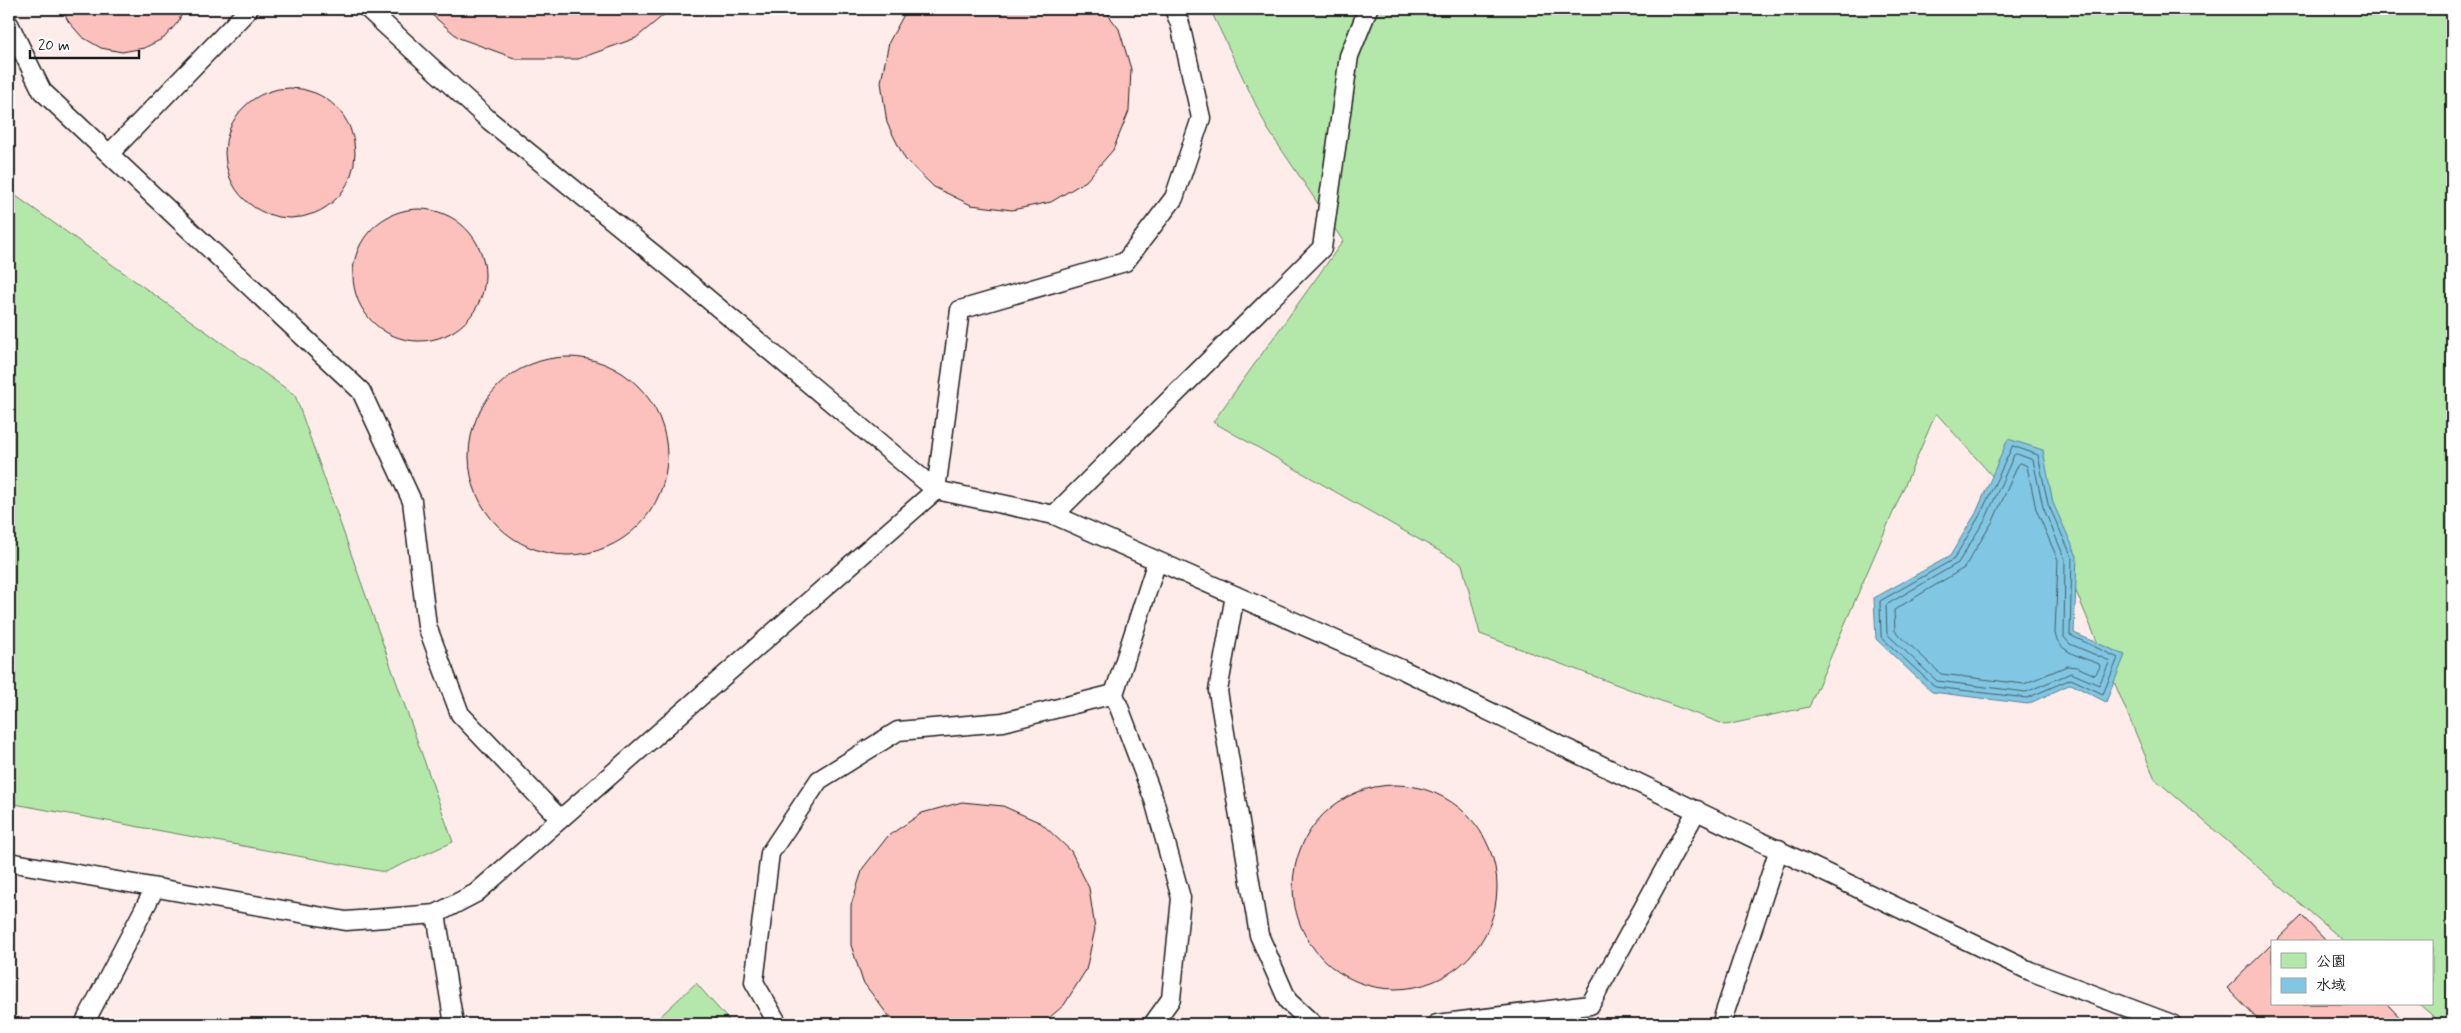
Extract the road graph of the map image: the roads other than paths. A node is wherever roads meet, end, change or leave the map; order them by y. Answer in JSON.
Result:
{"nodes":[{"id":1,"x":249,"y":9,"type":"edge"},
{"id":2,"x":368,"y":9,"type":"edge"},
{"id":3,"x":1174,"y":9,"type":"edge"},
{"id":4,"x":1368,"y":9,"type":"edge"},
{"id":5,"x":9,"y":24,"type":"edge"},
{"id":6,"x":109,"y":154,"type":"junction"},
{"id":7,"x":936,"y":490,"type":"junction"},
{"id":8,"x":1054,"y":515,"type":"junction"},
{"id":9,"x":1158,"y":561,"type":"junction"},
{"id":10,"x":1236,"y":595,"type":"junction"},
{"id":11,"x":1114,"y":694,"type":"junction"},
{"id":12,"x":1697,"y":810,"type":"junction"},
{"id":13,"x":560,"y":820,"type":"junction"},
{"id":14,"x":1779,"y":849,"type":"junction"},
{"id":15,"x":9,"y":862,"type":"edge"},
{"id":16,"x":155,"y":888,"type":"junction"},
{"id":17,"x":436,"y":914,"type":"junction"},
{"id":18,"x":84,"y":1024,"type":"edge"},
{"id":19,"x":454,"y":1024,"type":"edge"},
{"id":20,"x":778,"y":1024,"type":"edge"},
{"id":21,"x":1153,"y":1024,"type":"edge"},
{"id":22,"x":1313,"y":1024,"type":"edge"},
{"id":23,"x":1437,"y":1024,"type":"edge"},
{"id":24,"x":1721,"y":1024,"type":"edge"},
{"id":25,"x":2172,"y":1024,"type":"edge"}],
"edges":[{"from":1,"to":6,"type":"lane"},
{"from":2,"to":7,"type":"lane"},
{"from":3,"to":7,"type":"lane"},
{"from":4,"to":8,"type":"lane"},
{"from":5,"to":6,"type":"lane"},
{"from":6,"to":13,"type":"lane"},
{"from":7,"to":8,"type":"lane"},
{"from":7,"to":13,"type":"lane"},
{"from":8,"to":9,"type":"lane"},
{"from":9,"to":10,"type":"lane"},
{"from":9,"to":11,"type":"lane"},
{"from":10,"to":12,"type":"lane"},
{"from":10,"to":22,"type":"lane"},
{"from":11,"to":20,"type":"lane"},
{"from":11,"to":21,"type":"lane"},
{"from":12,"to":14,"type":"lane"},
{"from":12,"to":23,"type":"lane"},
{"from":13,"to":17,"type":"lane"},
{"from":14,"to":24,"type":"lane"},
{"from":14,"to":25,"type":"lane"},
{"from":15,"to":16,"type":"lane"},
{"from":16,"to":17,"type":"lane"},
{"from":16,"to":18,"type":"lane"},
{"from":17,"to":19,"type":"lane"}]}
